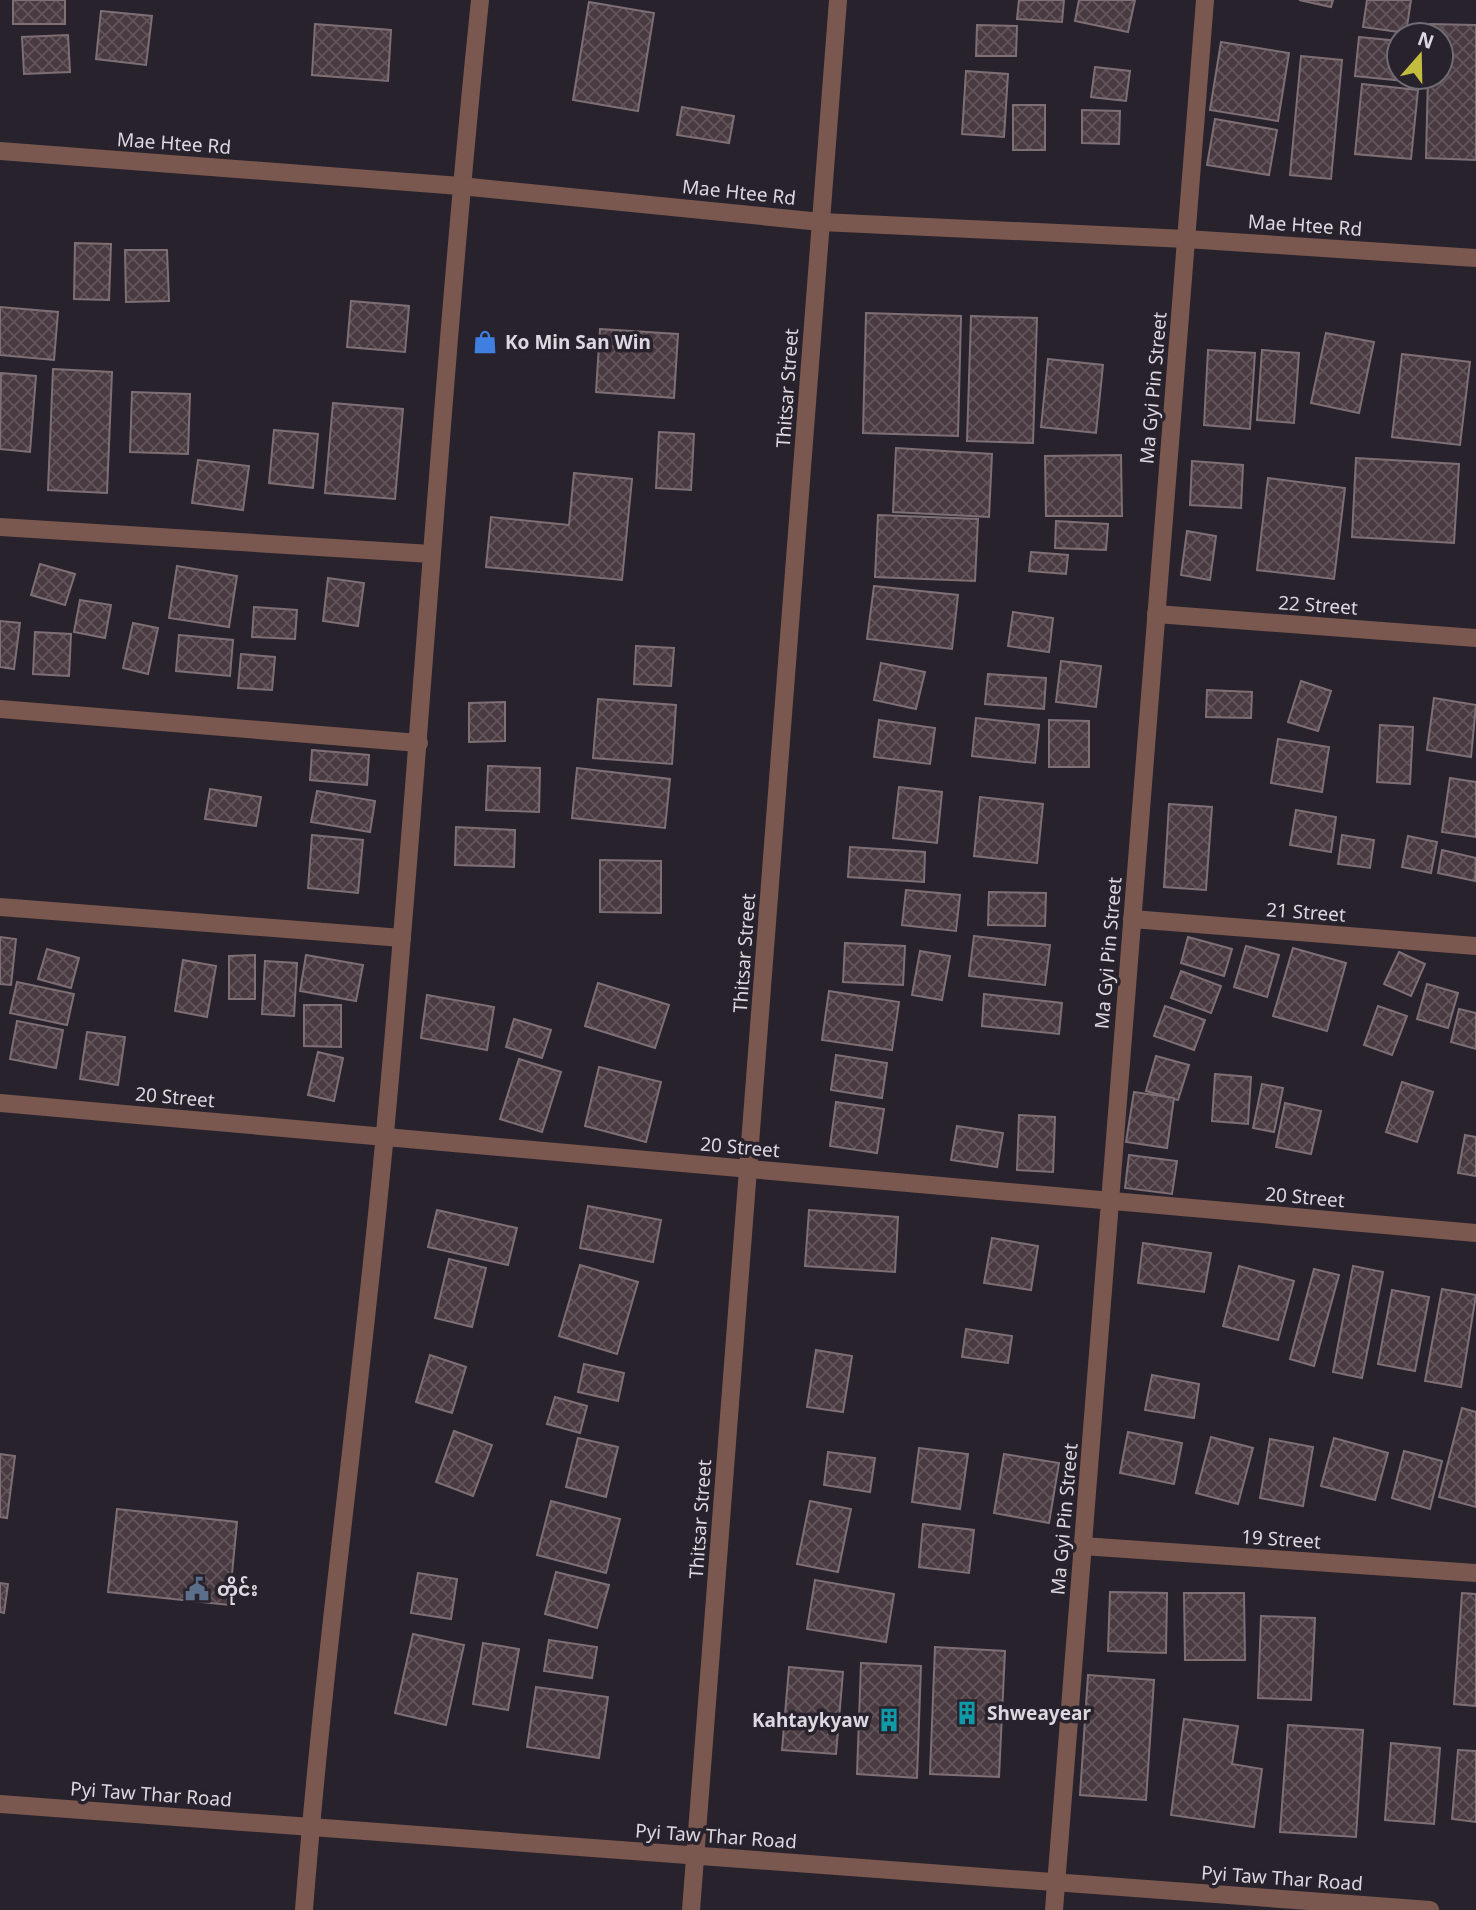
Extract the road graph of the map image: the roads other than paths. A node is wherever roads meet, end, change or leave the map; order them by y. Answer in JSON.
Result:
{"nodes":[{"id":1,"x":480,"y":0,"type":"edge"},
{"id":2,"x":838,"y":0,"type":"edge"},
{"id":3,"x":1205,"y":0,"type":"edge"},
{"id":4,"x":0,"y":150,"type":"edge"},
{"id":5,"x":460,"y":186,"type":"junction"},
{"id":6,"x":821,"y":222,"type":"junction"},
{"id":7,"x":1186,"y":239,"type":"junction"},
{"id":8,"x":1476,"y":258,"type":"edge"},
{"id":9,"x":0,"y":527,"type":"edge"},
{"id":10,"x":431,"y":554,"type":"junction"},
{"id":11,"x":1156,"y":614,"type":"junction"},
{"id":12,"x":1476,"y":638,"type":"edge"},
{"id":13,"x":0,"y":709,"type":"edge"},
{"id":14,"x":419,"y":743,"type":"junction"},
{"id":15,"x":0,"y":907,"type":"edge"},
{"id":16,"x":1132,"y":919,"type":"junction"},
{"id":17,"x":402,"y":938,"type":"junction"},
{"id":18,"x":1476,"y":946,"type":"edge"},
{"id":19,"x":0,"y":1103,"type":"edge"},
{"id":20,"x":385,"y":1137,"type":"junction"},
{"id":21,"x":748,"y":1169,"type":"junction"},
{"id":22,"x":1110,"y":1201,"type":"junction"},
{"id":23,"x":1476,"y":1233,"type":"edge"},
{"id":24,"x":1082,"y":1546,"type":"junction"},
{"id":25,"x":1476,"y":1573,"type":"edge"},
{"id":26,"x":0,"y":1804,"type":"edge"},
{"id":27,"x":311,"y":1827,"type":"junction"},
{"id":28,"x":695,"y":1856,"type":"junction"},
{"id":29,"x":1056,"y":1883,"type":"junction"},
{"id":30,"x":304,"y":1910,"type":"edge"},
{"id":31,"x":691,"y":1910,"type":"edge"},
{"id":32,"x":1054,"y":1910,"type":"edge"},
{"id":33,"x":1430,"y":1910,"type":"edge"}],
"edges":[{"from":1,"to":5,"type":"street"},
{"from":2,"to":6,"type":"street","name":"Thitsar Street"},
{"from":3,"to":7,"type":"street","name":"Ma Gyi Pin Street"},
{"from":4,"to":5,"type":"street","name":"Mae Htee Rd"},
{"from":5,"to":6,"type":"street","name":"Mae Htee Rd"},
{"from":5,"to":10,"type":"street"},
{"from":6,"to":7,"type":"street","name":"Mae Htee Rd"},
{"from":6,"to":21,"type":"street","name":"Thitsar Street"},
{"from":7,"to":8,"type":"street","name":"Mae Htee Rd"},
{"from":7,"to":11,"type":"street","name":"Ma Gyi Pin Street"},
{"from":9,"to":10,"type":"street"},
{"from":10,"to":14,"type":"street"},
{"from":11,"to":12,"type":"street","name":"22 Street"},
{"from":11,"to":16,"type":"street","name":"Ma Gyi Pin Street"},
{"from":13,"to":14,"type":"street"},
{"from":14,"to":17,"type":"street"},
{"from":15,"to":17,"type":"street"},
{"from":16,"to":18,"type":"street","name":"21 Street"},
{"from":16,"to":22,"type":"street","name":"Ma Gyi Pin Street"},
{"from":17,"to":20,"type":"street"},
{"from":19,"to":20,"type":"street","name":"20 Street"},
{"from":20,"to":21,"type":"street","name":"20 Street"},
{"from":20,"to":27,"type":"street"},
{"from":21,"to":22,"type":"street","name":"20 Street"},
{"from":21,"to":28,"type":"street","name":"Thitsar Street"},
{"from":22,"to":23,"type":"street","name":"20 Street"},
{"from":22,"to":24,"type":"street","name":"Ma Gyi Pin Street"},
{"from":24,"to":25,"type":"street","name":"19 Street"},
{"from":24,"to":29,"type":"street","name":"Ma Gyi Pin Street"},
{"from":26,"to":27,"type":"street","name":"Pyi Taw Thar Road"},
{"from":27,"to":28,"type":"street","name":"Pyi Taw Thar Road"},
{"from":27,"to":30,"type":"street"},
{"from":28,"to":29,"type":"street","name":"Pyi Taw Thar Road"},
{"from":28,"to":31,"type":"street","name":"Thitsar Street"},
{"from":29,"to":32,"type":"street","name":"Ma Gyi Pin Street"},
{"from":29,"to":33,"type":"street","name":"Pyi Taw Thar Road"}]}
